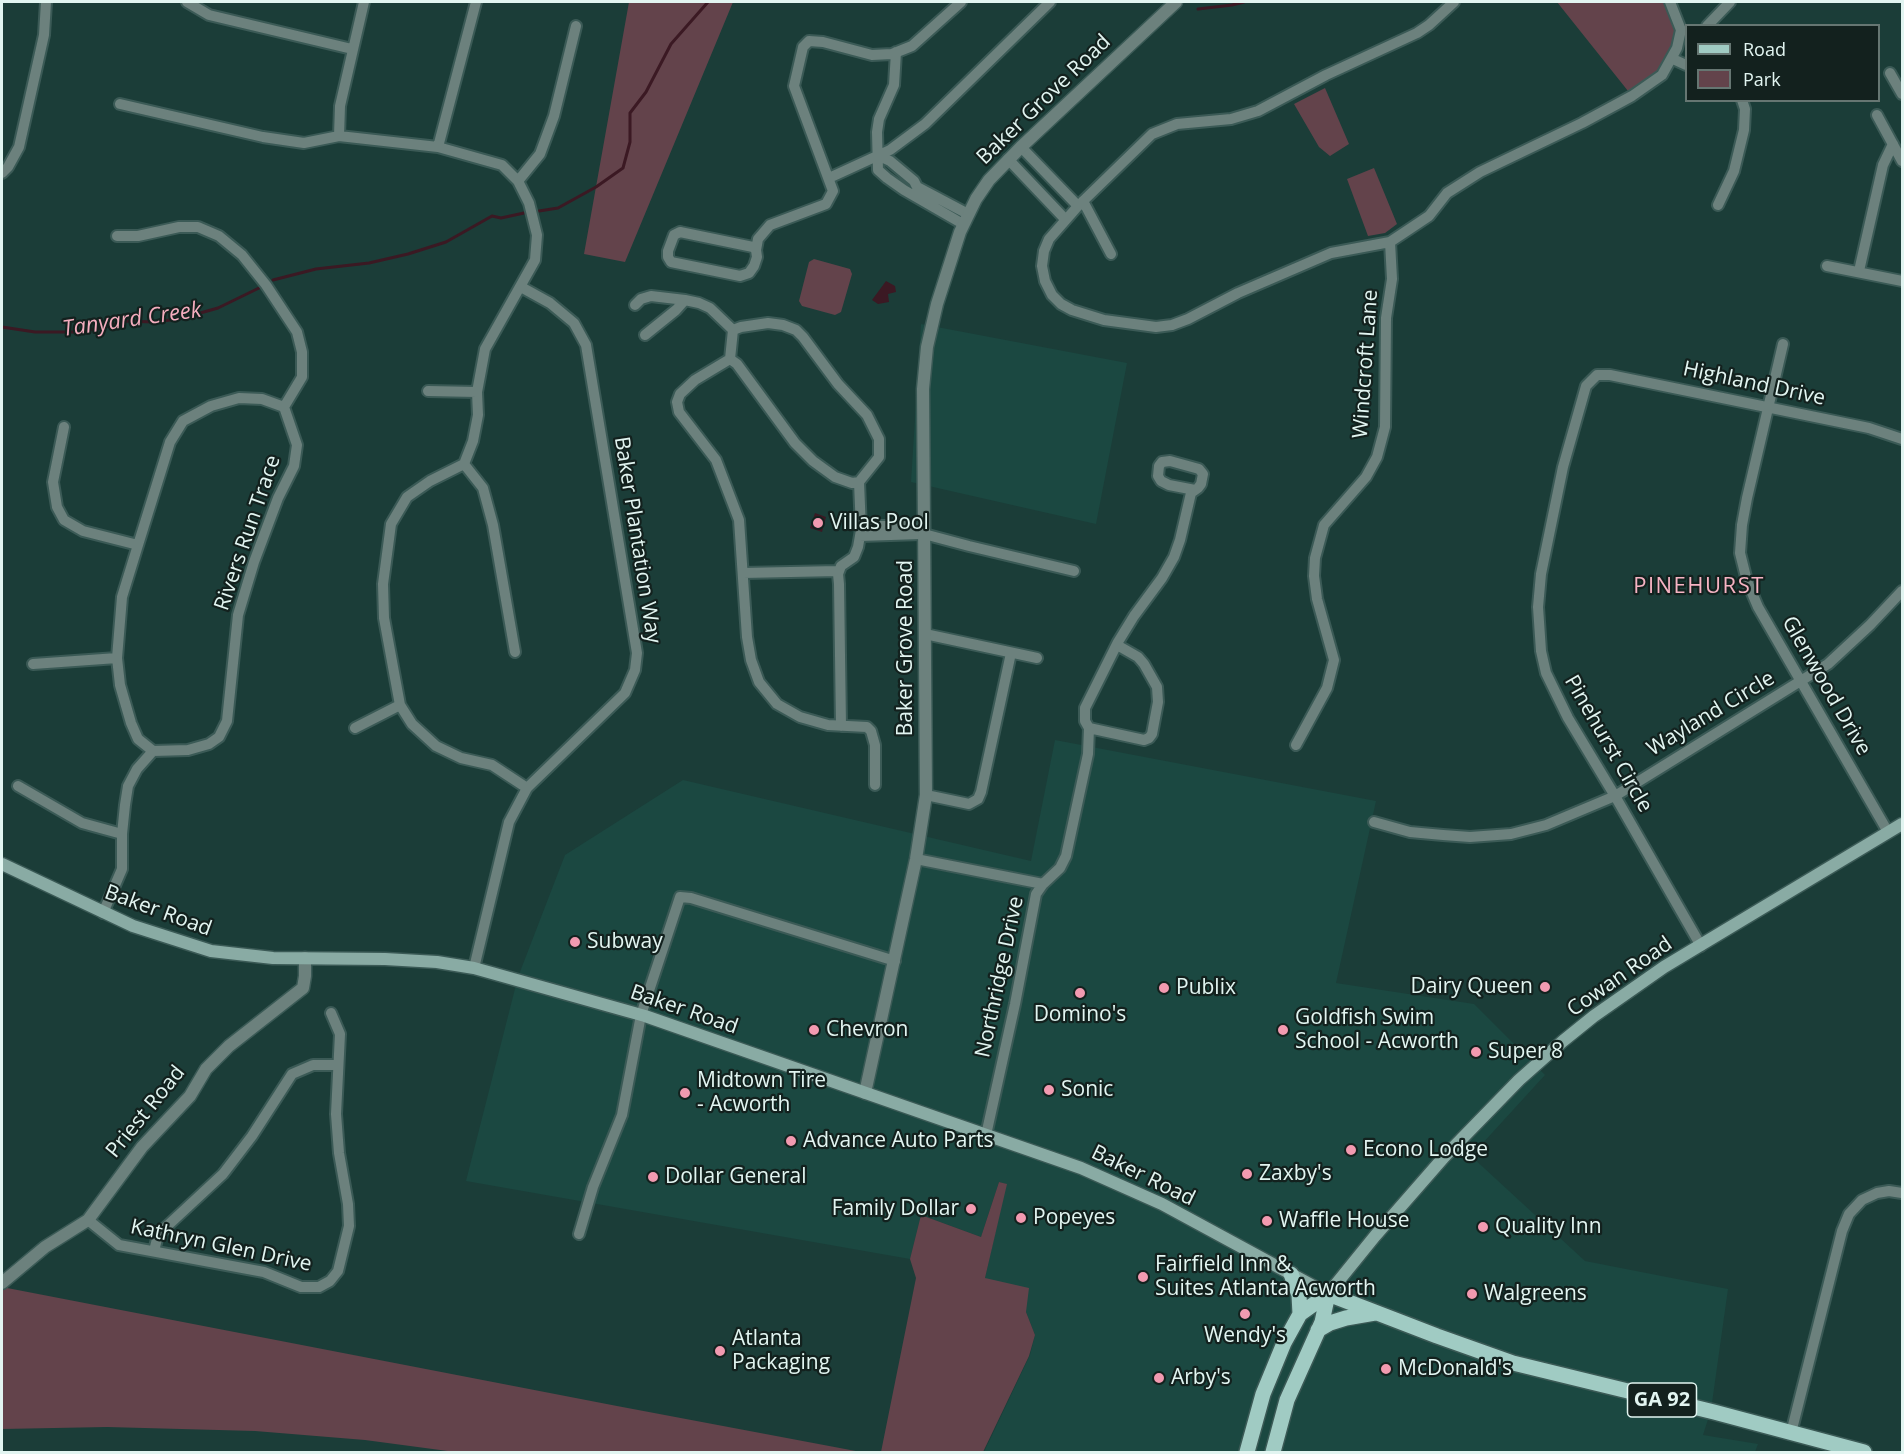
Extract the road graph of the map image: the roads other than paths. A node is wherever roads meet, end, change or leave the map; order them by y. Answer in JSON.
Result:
{"nodes":[{"id":1,"x":46,"y":2,"type":"edge"},
{"id":2,"x":187,"y":2,"type":"edge"},
{"id":3,"x":364,"y":2,"type":"edge"},
{"id":4,"x":476,"y":2,"type":"edge"},
{"id":5,"x":961,"y":2,"type":"edge"},
{"id":6,"x":1050,"y":2,"type":"edge"},
{"id":7,"x":1176,"y":2,"type":"edge"},
{"id":8,"x":1454,"y":2,"type":"edge"},
{"id":9,"x":1670,"y":2,"type":"edge"},
{"id":10,"x":1730,"y":2,"type":"edge"},
{"id":11,"x":1709,"y":24,"type":"edge"},
{"id":12,"x":576,"y":26,"type":"dead end"},
{"id":13,"x":1684,"y":30,"type":"edge"},
{"id":14,"x":352,"y":49,"type":"junction"},
{"id":15,"x":896,"y":52,"type":"junction"},
{"id":16,"x":1673,"y":59,"type":"junction"},
{"id":17,"x":1685,"y":65,"type":"edge"},
{"id":18,"x":1890,"y":73,"type":"dead end"},
{"id":19,"x":1902,"y":94,"type":"edge"},
{"id":20,"x":1743,"y":102,"type":"edge"},
{"id":21,"x":120,"y":104,"type":"dead end"},
{"id":22,"x":1877,"y":115,"type":"dead end"},
{"id":23,"x":339,"y":136,"type":"junction"},
{"id":24,"x":1893,"y":144,"type":"junction"},
{"id":25,"x":438,"y":147,"type":"junction"},
{"id":26,"x":1021,"y":147,"type":"junction"},
{"id":27,"x":879,"y":156,"type":"junction"},
{"id":28,"x":1008,"y":159,"type":"junction"},
{"id":29,"x":1902,"y":161,"type":"edge"},
{"id":30,"x":2,"y":173,"type":"edge"},
{"id":31,"x":829,"y":178,"type":"junction"},
{"id":32,"x":518,"y":181,"type":"junction"},
{"id":33,"x":1080,"y":203,"type":"junction"},
{"id":34,"x":1718,"y":205,"type":"dead end"},
{"id":35,"x":966,"y":219,"type":"junction"},
{"id":36,"x":1065,"y":219,"type":"junction"},
{"id":37,"x":117,"y":236,"type":"dead end"},
{"id":38,"x":1390,"y":242,"type":"junction"},
{"id":39,"x":756,"y":250,"type":"junction"},
{"id":40,"x":1111,"y":254,"type":"dead end"},
{"id":41,"x":1827,"y":266,"type":"dead end"},
{"id":42,"x":1859,"y":271,"type":"junction"},
{"id":43,"x":1902,"y":281,"type":"edge"},
{"id":44,"x":521,"y":287,"type":"junction"},
{"id":45,"x":685,"y":300,"type":"junction"},
{"id":46,"x":635,"y":305,"type":"dead end"},
{"id":47,"x":733,"y":330,"type":"junction"},
{"id":48,"x":645,"y":335,"type":"dead end"},
{"id":49,"x":1783,"y":344,"type":"dead end"},
{"id":50,"x":730,"y":359,"type":"junction"},
{"id":51,"x":1597,"y":375,"type":"joint"},
{"id":52,"x":428,"y":391,"type":"dead end"},
{"id":53,"x":477,"y":392,"type":"junction"},
{"id":54,"x":284,"y":407,"type":"junction"},
{"id":55,"x":1768,"y":407,"type":"junction"},
{"id":56,"x":64,"y":427,"type":"dead end"},
{"id":57,"x":1902,"y":439,"type":"edge"},
{"id":58,"x":464,"y":464,"type":"junction"},
{"id":59,"x":859,"y":482,"type":"junction"},
{"id":60,"x":1195,"y":490,"type":"dead end"},
{"id":61,"x":860,"y":531,"type":"junction"},
{"id":62,"x":924,"y":534,"type":"junction"},
{"id":63,"x":138,"y":544,"type":"junction"},
{"id":64,"x":1074,"y":571,"type":"dead end"},
{"id":65,"x":838,"y":572,"type":"junction"},
{"id":66,"x":743,"y":573,"type":"junction"},
{"id":67,"x":1902,"y":591,"type":"edge"},
{"id":68,"x":925,"y":634,"type":"junction"},
{"id":69,"x":1117,"y":645,"type":"junction"},
{"id":70,"x":515,"y":652,"type":"dead end"},
{"id":71,"x":1011,"y":653,"type":"junction"},
{"id":72,"x":117,"y":658,"type":"junction"},
{"id":73,"x":1037,"y":658,"type":"dead end"},
{"id":74,"x":33,"y":664,"type":"dead end"},
{"id":75,"x":1800,"y":682,"type":"junction"},
{"id":76,"x":400,"y":705,"type":"junction"},
{"id":77,"x":841,"y":726,"type":"junction"},
{"id":78,"x":355,"y":728,"type":"dead end"},
{"id":79,"x":1089,"y":728,"type":"junction"},
{"id":80,"x":1296,"y":745,"type":"dead end"},
{"id":81,"x":153,"y":751,"type":"junction"},
{"id":82,"x":875,"y":785,"type":"dead end"},
{"id":83,"x":18,"y":786,"type":"dead end"},
{"id":84,"x":527,"y":788,"type":"junction"},
{"id":85,"x":926,"y":795,"type":"junction"},
{"id":86,"x":1615,"y":796,"type":"junction"},
{"id":87,"x":1374,"y":822,"type":"dead end"},
{"id":88,"x":1902,"y":824,"type":"edge"},
{"id":89,"x":1888,"y":832,"type":"junction"},
{"id":90,"x":122,"y":834,"type":"junction"},
{"id":91,"x":916,"y":859,"type":"junction"},
{"id":92,"x":2,"y":864,"type":"edge"},
{"id":93,"x":1043,"y":884,"type":"junction"},
{"id":94,"x":103,"y":913,"type":"junction"},
{"id":95,"x":1701,"y":946,"type":"junction"},
{"id":96,"x":305,"y":958,"type":"junction"},
{"id":97,"x":895,"y":961,"type":"junction"},
{"id":98,"x":474,"y":968,"type":"junction"},
{"id":99,"x":332,"y":1013,"type":"dead end"},
{"id":100,"x":641,"y":1015,"type":"junction"},
{"id":101,"x":338,"y":1065,"type":"junction"},
{"id":102,"x":865,"y":1093,"type":"junction"},
{"id":103,"x":986,"y":1135,"type":"junction"},
{"id":104,"x":1902,"y":1193,"type":"edge"},
{"id":105,"x":88,"y":1220,"type":"junction"},
{"id":106,"x":579,"y":1234,"type":"dead end"},
{"id":107,"x":154,"y":1251,"type":"junction"},
{"id":108,"x":1291,"y":1274,"type":"junction"},
{"id":109,"x":2,"y":1283,"type":"edge"},
{"id":110,"x":1328,"y":1294,"type":"junction"},
{"id":111,"x":1377,"y":1313,"type":"junction"},
{"id":112,"x":1300,"y":1314,"type":"junction"},
{"id":113,"x":1318,"y":1330,"type":"junction"},
{"id":114,"x":1791,"y":1433,"type":"junction"},
{"id":115,"x":1247,"y":1452,"type":"edge"},
{"id":116,"x":1273,"y":1452,"type":"edge"},
{"id":117,"x":1864,"y":1452,"type":"edge"}],
"edges":[{"from":1,"to":30,"type":"street"},
{"from":2,"to":14,"type":"street"},
{"from":3,"to":14,"type":"street"},
{"from":4,"to":25,"type":"street"},
{"from":5,"to":15,"type":"street"},
{"from":6,"to":27,"type":"street"},
{"from":7,"to":26,"type":"street","name":"Baker Grove Road"},
{"from":8,"to":33,"type":"street"},
{"from":9,"to":13,"type":"street"},
{"from":10,"to":11,"type":"street"},
{"from":12,"to":32,"type":"street"},
{"from":13,"to":16,"type":"street"},
{"from":14,"to":23,"type":"street"},
{"from":15,"to":27,"type":"street"},
{"from":15,"to":31,"type":"street"},
{"from":16,"to":17,"type":"street"},
{"from":16,"to":38,"type":"street"},
{"from":18,"to":19,"type":"street"},
{"from":20,"to":34,"type":"street"},
{"from":21,"to":23,"type":"street"},
{"from":22,"to":24,"type":"street"},
{"from":23,"to":25,"type":"street"},
{"from":24,"to":29,"type":"street"},
{"from":24,"to":42,"type":"street"},
{"from":25,"to":32,"type":"street"},
{"from":26,"to":28,"type":"street","name":"Baker Grove Road"},
{"from":26,"to":33,"type":"street"},
{"from":27,"to":31,"type":"street"},
{"from":27,"to":35,"type":"street"},
{"from":27,"to":35,"type":"street"},
{"from":28,"to":35,"type":"street","name":"Baker Grove Road"},
{"from":28,"to":36,"type":"street"},
{"from":31,"to":39,"type":"street"},
{"from":32,"to":44,"type":"street"},
{"from":33,"to":36,"type":"street"},
{"from":33,"to":40,"type":"street"},
{"from":35,"to":62,"type":"street","name":"Baker Grove Road"},
{"from":36,"to":38,"type":"street"},
{"from":37,"to":54,"type":"street"},
{"from":38,"to":80,"type":"street","name":"Windcroft Lane"},
{"from":39,"to":39,"type":"street"},
{"from":41,"to":42,"type":"street"},
{"from":42,"to":43,"type":"street"},
{"from":44,"to":53,"type":"street"},
{"from":44,"to":84,"type":"street","name":"Baker Plantation Way"},
{"from":45,"to":46,"type":"street"},
{"from":45,"to":47,"type":"street"},
{"from":45,"to":48,"type":"street"},
{"from":47,"to":50,"type":"street"},
{"from":47,"to":59,"type":"street"},
{"from":49,"to":55,"type":"street","name":"Glenwood Drive"},
{"from":50,"to":59,"type":"street"},
{"from":50,"to":66,"type":"street"},
{"from":51,"to":55,"type":"street","name":"Highland Drive"},
{"from":51,"to":86,"type":"street","name":"Pinehurst Circle"},
{"from":52,"to":53,"type":"street"},
{"from":53,"to":58,"type":"street"},
{"from":54,"to":63,"type":"street"},
{"from":54,"to":81,"type":"street","name":"Rivers Run Trace"},
{"from":55,"to":57,"type":"street","name":"Highland Drive"},
{"from":55,"to":75,"type":"street","name":"Glenwood Drive"},
{"from":56,"to":63,"type":"street"},
{"from":58,"to":70,"type":"street"},
{"from":58,"to":76,"type":"street"},
{"from":59,"to":61,"type":"street"},
{"from":60,"to":69,"type":"street"},
{"from":61,"to":62,"type":"street"},
{"from":61,"to":65,"type":"street"},
{"from":62,"to":64,"type":"street"},
{"from":62,"to":68,"type":"street","name":"Baker Grove Road"},
{"from":63,"to":72,"type":"street"},
{"from":65,"to":66,"type":"street"},
{"from":65,"to":77,"type":"street"},
{"from":66,"to":77,"type":"street"},
{"from":67,"to":75,"type":"street","name":"Wayland Circle"},
{"from":68,"to":71,"type":"street"},
{"from":68,"to":85,"type":"street","name":"Baker Grove Road"},
{"from":69,"to":79,"type":"street"},
{"from":69,"to":79,"type":"street"},
{"from":71,"to":73,"type":"street"},
{"from":71,"to":85,"type":"street"},
{"from":72,"to":74,"type":"street"},
{"from":72,"to":81,"type":"street"},
{"from":75,"to":86,"type":"street","name":"Wayland Circle"},
{"from":75,"to":89,"type":"street","name":"Glenwood Drive"},
{"from":76,"to":78,"type":"street"},
{"from":76,"to":84,"type":"street"},
{"from":77,"to":82,"type":"street"},
{"from":79,"to":93,"type":"street"},
{"from":81,"to":90,"type":"street"},
{"from":83,"to":90,"type":"street"},
{"from":84,"to":98,"type":"street","name":"Baker Plantation Way"},
{"from":85,"to":91,"type":"street","name":"Baker Grove Road"},
{"from":86,"to":87,"type":"street","name":"Wayland Circle"},
{"from":86,"to":95,"type":"street","name":"Pinehurst Circle"},
{"from":88,"to":89,"type":"main road","name":"Cowan Road"},
{"from":89,"to":95,"type":"main road","name":"Cowan Road"},
{"from":90,"to":94,"type":"street"},
{"from":91,"to":93,"type":"street","name":"Northridge Drive"},
{"from":91,"to":97,"type":"street","name":"Baker Grove Road"},
{"from":92,"to":94,"type":"main road","name":"Baker Road"},
{"from":93,"to":103,"type":"street","name":"Northridge Drive"},
{"from":94,"to":96,"type":"main road","name":"Baker Road"},
{"from":95,"to":110,"type":"main road","name":"Cowan Road"},
{"from":96,"to":98,"type":"main road","name":"Baker Road"},
{"from":96,"to":105,"type":"street","name":"Priest Road"},
{"from":97,"to":100,"type":"street"},
{"from":97,"to":102,"type":"street","name":"Baker Grove Road"},
{"from":98,"to":100,"type":"main road","name":"Baker Road"},
{"from":99,"to":101,"type":"street","name":"Kathryn Glen Drive"},
{"from":100,"to":102,"type":"main road","name":"Baker Road"},
{"from":100,"to":106,"type":"street"},
{"from":101,"to":107,"type":"street"},
{"from":101,"to":107,"type":"street","name":"Kathryn Glen Drive"},
{"from":102,"to":103,"type":"main road","name":"Baker Road"},
{"from":103,"to":108,"type":"main road","name":"Baker Road"},
{"from":104,"to":114,"type":"street"},
{"from":105,"to":107,"type":"street","name":"Kathryn Glen Drive"},
{"from":105,"to":109,"type":"street","name":"Priest Road"},
{"from":108,"to":110,"type":"main road","name":"Baker Road"},
{"from":108,"to":112,"type":"main road"},
{"from":110,"to":111,"type":"main road","number":"GA 92"},
{"from":110,"to":112,"type":"main road"},
{"from":110,"to":113,"type":"main road"},
{"from":111,"to":113,"type":"main road"},
{"from":111,"to":114,"type":"main road","number":"GA 92"},
{"from":112,"to":115,"type":"main road"},
{"from":113,"to":116,"type":"main road"},
{"from":114,"to":117,"type":"main road","number":"GA 92"}]}
